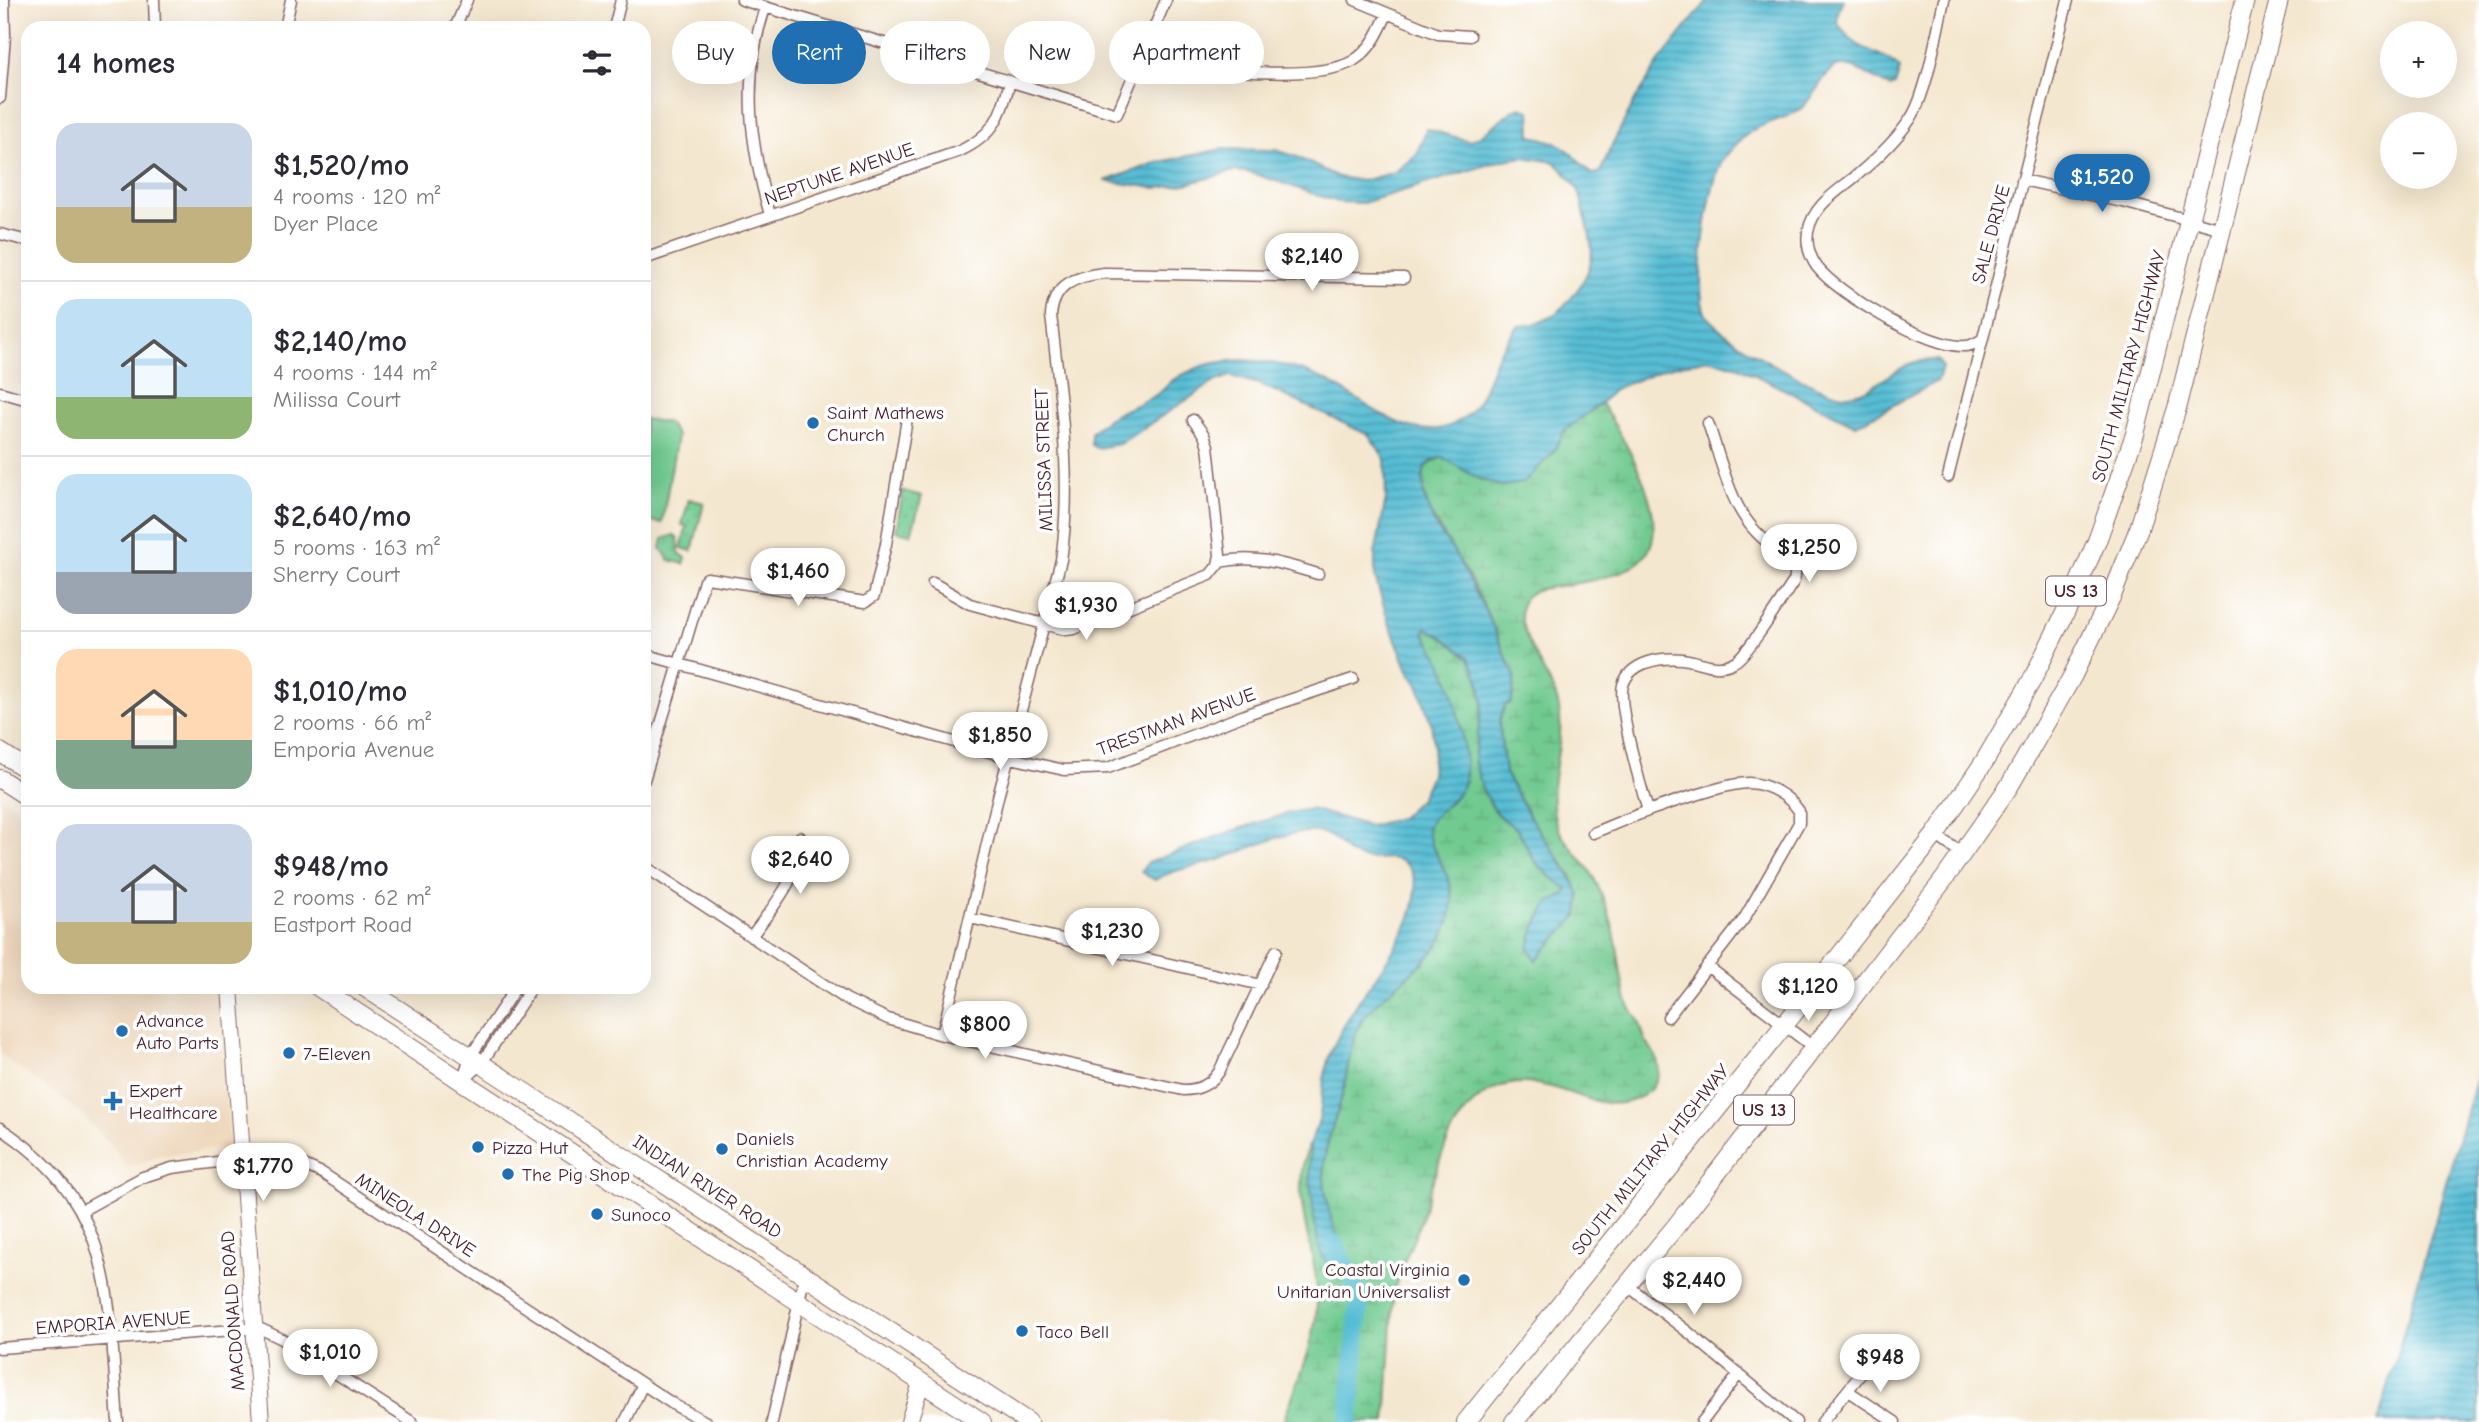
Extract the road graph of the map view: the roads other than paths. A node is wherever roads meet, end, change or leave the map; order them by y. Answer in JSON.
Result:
{"nodes":[{"id":1,"x":4,"y":0,"type":"edge"},
{"id":2,"x":154,"y":0,"type":"edge"},
{"id":3,"x":291,"y":0,"type":"edge"},
{"id":4,"x":467,"y":0,"type":"edge"},
{"id":5,"x":621,"y":0,"type":"edge"},
{"id":6,"x":742,"y":0,"type":"edge"},
{"id":7,"x":1166,"y":0,"type":"edge"},
{"id":8,"x":1355,"y":0,"type":"edge"},
{"id":9,"x":1944,"y":0,"type":"edge"},
{"id":10,"x":2068,"y":0,"type":"edge"},
{"id":11,"x":2245,"y":0,"type":"edge"},
{"id":12,"x":2279,"y":0,"type":"edge"},
{"id":13,"x":765,"y":8,"type":"junction"},
{"id":14,"x":1387,"y":14,"type":"junction"},
{"id":15,"x":155,"y":21,"type":"edge"},
{"id":16,"x":286,"y":21,"type":"edge"},
{"id":17,"x":458,"y":21,"type":"edge"},
{"id":18,"x":616,"y":21,"type":"edge"},
{"id":19,"x":1157,"y":21,"type":"edge"},
{"id":20,"x":1470,"y":36,"type":"dead end"},
{"id":21,"x":1264,"y":71,"type":"edge"},
{"id":22,"x":1004,"y":80,"type":"edge"},
{"id":23,"x":1009,"y":84,"type":"edge"},
{"id":24,"x":1017,"y":84,"type":"edge"},
{"id":25,"x":1130,"y":84,"type":"edge"},
{"id":26,"x":0,"y":98,"type":"edge"},
{"id":27,"x":2022,"y":180,"type":"junction"},
{"id":28,"x":770,"y":215,"type":"junction"},
{"id":29,"x":2189,"y":220,"type":"junction"},
{"id":30,"x":2222,"y":229,"type":"junction"},
{"id":31,"x":0,"y":234,"type":"edge"},
{"id":32,"x":21,"y":239,"type":"edge"},
{"id":33,"x":651,"y":257,"type":"edge"},
{"id":34,"x":1404,"y":278,"type":"dead end"},
{"id":35,"x":1981,"y":341,"type":"junction"},
{"id":36,"x":0,"y":392,"type":"edge"},
{"id":37,"x":21,"y":398,"type":"edge"},
{"id":38,"x":907,"y":419,"type":"dead end"},
{"id":39,"x":1193,"y":420,"type":"dead end"},
{"id":40,"x":1708,"y":424,"type":"dead end"},
{"id":41,"x":1948,"y":477,"type":"dead end"},
{"id":42,"x":1219,"y":562,"type":"junction"},
{"id":43,"x":1318,"y":574,"type":"dead end"},
{"id":44,"x":933,"y":583,"type":"dead end"},
{"id":45,"x":1044,"y":625,"type":"junction"},
{"id":46,"x":651,"y":656,"type":"edge"},
{"id":47,"x":680,"y":663,"type":"junction"},
{"id":48,"x":1353,"y":679,"type":"dead end"},
{"id":49,"x":0,"y":752,"type":"edge"},
{"id":50,"x":651,"y":757,"type":"edge"},
{"id":51,"x":1007,"y":757,"type":"junction"},
{"id":52,"x":21,"y":766,"type":"edge"},
{"id":53,"x":0,"y":779,"type":"edge"},
{"id":54,"x":21,"y":792,"type":"edge"},
{"id":55,"x":1647,"y":811,"type":"junction"},
{"id":56,"x":1593,"y":833,"type":"dead end"},
{"id":57,"x":1935,"y":835,"type":"junction"},
{"id":58,"x":800,"y":837,"type":"dead end"},
{"id":59,"x":1963,"y":854,"type":"junction"},
{"id":60,"x":651,"y":871,"type":"edge"},
{"id":61,"x":970,"y":918,"type":"junction"},
{"id":62,"x":751,"y":937,"type":"junction"},
{"id":63,"x":1276,"y":951,"type":"dead end"},
{"id":64,"x":1707,"y":966,"type":"junction"},
{"id":65,"x":1261,"y":985,"type":"junction"},
{"id":66,"x":230,"y":994,"type":"edge"},
{"id":67,"x":329,"y":994,"type":"edge"},
{"id":68,"x":375,"y":994,"type":"edge"},
{"id":69,"x":512,"y":994,"type":"edge"},
{"id":70,"x":527,"y":994,"type":"edge"},
{"id":71,"x":1668,"y":1017,"type":"dead end"},
{"id":72,"x":1784,"y":1024,"type":"junction"},
{"id":73,"x":942,"y":1035,"type":"junction"},
{"id":74,"x":1813,"y":1047,"type":"junction"},
{"id":75,"x":476,"y":1060,"type":"junction"},
{"id":76,"x":462,"y":1082,"type":"junction"},
{"id":77,"x":0,"y":1128,"type":"edge"},
{"id":78,"x":242,"y":1160,"type":"junction"},
{"id":79,"x":80,"y":1212,"type":"junction"},
{"id":80,"x":805,"y":1274,"type":"junction"},
{"id":81,"x":1628,"y":1286,"type":"junction"},
{"id":82,"x":799,"y":1302,"type":"junction"},
{"id":83,"x":254,"y":1329,"type":"junction"},
{"id":84,"x":111,"y":1340,"type":"junction"},
{"id":85,"x":0,"y":1348,"type":"edge"},
{"id":86,"x":1873,"y":1359,"type":"dead end"},
{"id":87,"x":1739,"y":1374,"type":"junction"},
{"id":88,"x":922,"y":1383,"type":"junction"},
{"id":89,"x":643,"y":1384,"type":"junction"},
{"id":90,"x":1848,"y":1391,"type":"junction"},
{"id":91,"x":118,"y":1422,"type":"edge"},
{"id":92,"x":261,"y":1422,"type":"edge"},
{"id":93,"x":412,"y":1422,"type":"edge"},
{"id":94,"x":625,"y":1422,"type":"edge"},
{"id":95,"x":706,"y":1422,"type":"edge"},
{"id":96,"x":772,"y":1422,"type":"edge"},
{"id":97,"x":909,"y":1422,"type":"edge"},
{"id":98,"x":982,"y":1422,"type":"edge"},
{"id":99,"x":1028,"y":1422,"type":"edge"},
{"id":100,"x":1466,"y":1422,"type":"edge"},
{"id":101,"x":1514,"y":1422,"type":"edge"},
{"id":102,"x":1702,"y":1422,"type":"edge"},
{"id":103,"x":1796,"y":1422,"type":"edge"},
{"id":104,"x":1822,"y":1422,"type":"edge"},
{"id":105,"x":1895,"y":1422,"type":"edge"}],
"edges":[{"from":1,"to":26,"type":"street"},
{"from":2,"to":15,"type":"street"},
{"from":3,"to":16,"type":"street"},
{"from":4,"to":17,"type":"street"},
{"from":5,"to":18,"type":"street"},
{"from":6,"to":13,"type":"street"},
{"from":7,"to":19,"type":"street"},
{"from":8,"to":14,"type":"street"},
{"from":9,"to":35,"type":"street"},
{"from":10,"to":27,"type":"street","name":"SALE DRIVE"},
{"from":11,"to":29,"type":"main road","name":"SOUTH MILITARY HIGHWAY","number":"US 13"},
{"from":12,"to":30,"type":"main road","number":"US 13"},
{"from":13,"to":22,"type":"street"},
{"from":13,"to":28,"type":"street"},
{"from":14,"to":20,"type":"street"},
{"from":14,"to":21,"type":"street"},
{"from":23,"to":28,"type":"street","name":"NEPTUNE AVENUE"},
{"from":24,"to":25,"type":"street"},
{"from":27,"to":29,"type":"street"},
{"from":27,"to":35,"type":"street","name":"SALE DRIVE"},
{"from":28,"to":33,"type":"street","name":"NEPTUNE AVENUE"},
{"from":29,"to":30,"type":"street"},
{"from":29,"to":57,"type":"main road","name":"SOUTH MILITARY HIGHWAY","number":"US 13"},
{"from":30,"to":59,"type":"main road","number":"US 13"},
{"from":31,"to":32,"type":"street"},
{"from":34,"to":45,"type":"street","name":"MILISSA STREET"},
{"from":35,"to":41,"type":"street","name":"SALE DRIVE"},
{"from":36,"to":37,"type":"street"},
{"from":38,"to":47,"type":"street"},
{"from":39,"to":42,"type":"street"},
{"from":40,"to":55,"type":"street"},
{"from":42,"to":43,"type":"street"},
{"from":42,"to":45,"type":"street"},
{"from":44,"to":45,"type":"street"},
{"from":45,"to":51,"type":"street","name":"MILISSA STREET"},
{"from":46,"to":47,"type":"street","name":"TRESTMAN AVENUE"},
{"from":47,"to":50,"type":"street"},
{"from":47,"to":51,"type":"street","name":"TRESTMAN AVENUE"},
{"from":48,"to":51,"type":"street","name":"TRESTMAN AVENUE"},
{"from":49,"to":52,"type":"main road"},
{"from":51,"to":61,"type":"street","name":"MILISSA STREET"},
{"from":53,"to":54,"type":"main road"},
{"from":55,"to":56,"type":"street"},
{"from":55,"to":64,"type":"street"},
{"from":57,"to":59,"type":"street"},
{"from":57,"to":72,"type":"main road","name":"SOUTH MILITARY HIGHWAY","number":"US 13"},
{"from":58,"to":62,"type":"street"},
{"from":59,"to":74,"type":"main road","number":"US 13"},
{"from":60,"to":62,"type":"street"},
{"from":61,"to":65,"type":"street"},
{"from":61,"to":73,"type":"street","name":"MILISSA STREET"},
{"from":62,"to":73,"type":"street"},
{"from":63,"to":65,"type":"street"},
{"from":64,"to":71,"type":"street"},
{"from":64,"to":72,"type":"street"},
{"from":65,"to":73,"type":"street"},
{"from":66,"to":78,"type":"street","name":"MACDONALD ROAD"},
{"from":67,"to":76,"type":"main road"},
{"from":68,"to":75,"type":"main road","name":"INDIAN RIVER ROAD"},
{"from":69,"to":75,"type":"street"},
{"from":70,"to":75,"type":"street"},
{"from":72,"to":74,"type":"street"},
{"from":72,"to":100,"type":"main road","name":"SOUTH MILITARY HIGHWAY","number":"US 13"},
{"from":74,"to":81,"type":"main road","number":"US 13"},
{"from":75,"to":76,"type":"street"},
{"from":75,"to":80,"type":"main road","name":"INDIAN RIVER ROAD"},
{"from":76,"to":82,"type":"main road"},
{"from":77,"to":79,"type":"street"},
{"from":78,"to":79,"type":"street","name":"MINEOLA DRIVE"},
{"from":78,"to":83,"type":"street","name":"MACDONALD ROAD"},
{"from":78,"to":89,"type":"street","name":"MINEOLA DRIVE"},
{"from":79,"to":84,"type":"street"},
{"from":80,"to":82,"type":"street"},
{"from":80,"to":99,"type":"main road","name":"INDIAN RIVER ROAD"},
{"from":81,"to":87,"type":"street"},
{"from":81,"to":101,"type":"main road","number":"US 13"},
{"from":82,"to":88,"type":"main road"},
{"from":82,"to":96,"type":"street"},
{"from":83,"to":84,"type":"street","name":"EMPORIA AVENUE"},
{"from":83,"to":92,"type":"street","name":"MACDONALD ROAD"},
{"from":83,"to":93,"type":"street","name":"EMPORIA AVENUE"},
{"from":84,"to":85,"type":"street","name":"EMPORIA AVENUE"},
{"from":84,"to":91,"type":"street"},
{"from":86,"to":90,"type":"street"},
{"from":87,"to":102,"type":"street"},
{"from":87,"to":103,"type":"street"},
{"from":88,"to":97,"type":"street"},
{"from":88,"to":98,"type":"main road"},
{"from":89,"to":94,"type":"street"},
{"from":89,"to":95,"type":"street","name":"MINEOLA DRIVE"},
{"from":90,"to":104,"type":"street"},
{"from":90,"to":105,"type":"street"}]}
